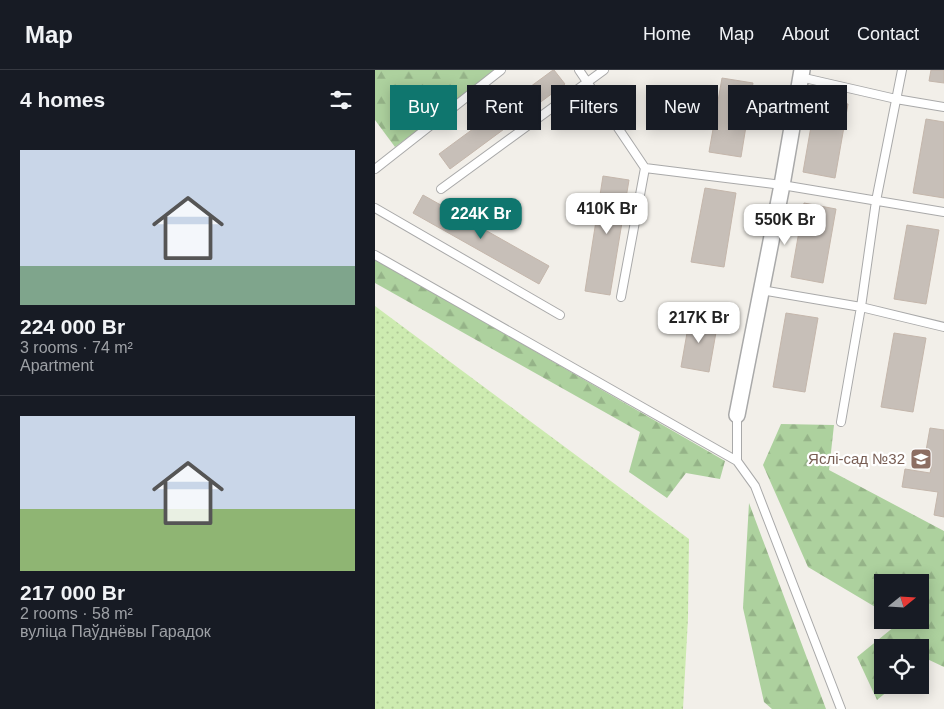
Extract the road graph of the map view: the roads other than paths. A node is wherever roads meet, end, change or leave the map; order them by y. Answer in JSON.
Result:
{"nodes":[{"id":1,"x":501,"y":70,"type":"edge"},
{"id":2,"x":579,"y":70,"type":"edge"},
{"id":3,"x":604,"y":70,"type":"edge"},
{"id":4,"x":902,"y":70,"type":"edge"},
{"id":5,"x":801,"y":74,"type":"edge"},
{"id":6,"x":588,"y":83,"type":"junction"},
{"id":7,"x":896,"y":99,"type":"junction"},
{"id":8,"x":944,"y":107,"type":"edge"},
{"id":9,"x":645,"y":168,"type":"junction"},
{"id":10,"x":375,"y":169,"type":"edge"},
{"id":11,"x":782,"y":185,"type":"junction"},
{"id":12,"x":441,"y":189,"type":"dead end"},
{"id":13,"x":877,"y":201,"type":"junction"},
{"id":14,"x":375,"y":208,"type":"edge"},
{"id":15,"x":944,"y":212,"type":"edge"},
{"id":16,"x":375,"y":255,"type":"edge"},
{"id":17,"x":761,"y":290,"type":"junction"},
{"id":18,"x":621,"y":296,"type":"dead end"},
{"id":19,"x":861,"y":307,"type":"junction"},
{"id":20,"x":560,"y":314,"type":"dead end"},
{"id":21,"x":944,"y":327,"type":"edge"},
{"id":22,"x":737,"y":415,"type":"joint"},
{"id":23,"x":841,"y":422,"type":"dead end"},
{"id":24,"x":737,"y":461,"type":"junction"},
{"id":25,"x":841,"y":709,"type":"edge"}],
"edges":[{"from":1,"to":10,"type":"lane"},
{"from":2,"to":6,"type":"lane"},
{"from":3,"to":6,"type":"lane"},
{"from":4,"to":7,"type":"lane"},
{"from":5,"to":7,"type":"lane"},
{"from":5,"to":11,"type":"street"},
{"from":6,"to":9,"type":"lane"},
{"from":6,"to":12,"type":"lane"},
{"from":7,"to":8,"type":"lane"},
{"from":7,"to":13,"type":"lane"},
{"from":9,"to":11,"type":"lane"},
{"from":9,"to":18,"type":"lane"},
{"from":11,"to":13,"type":"lane"},
{"from":11,"to":17,"type":"street"},
{"from":13,"to":15,"type":"lane"},
{"from":13,"to":19,"type":"lane"},
{"from":14,"to":20,"type":"lane"},
{"from":16,"to":24,"type":"lane"},
{"from":17,"to":19,"type":"lane"},
{"from":17,"to":22,"type":"street"},
{"from":19,"to":21,"type":"lane"},
{"from":19,"to":23,"type":"lane"},
{"from":22,"to":24,"type":"lane"},
{"from":24,"to":25,"type":"lane"}]}
